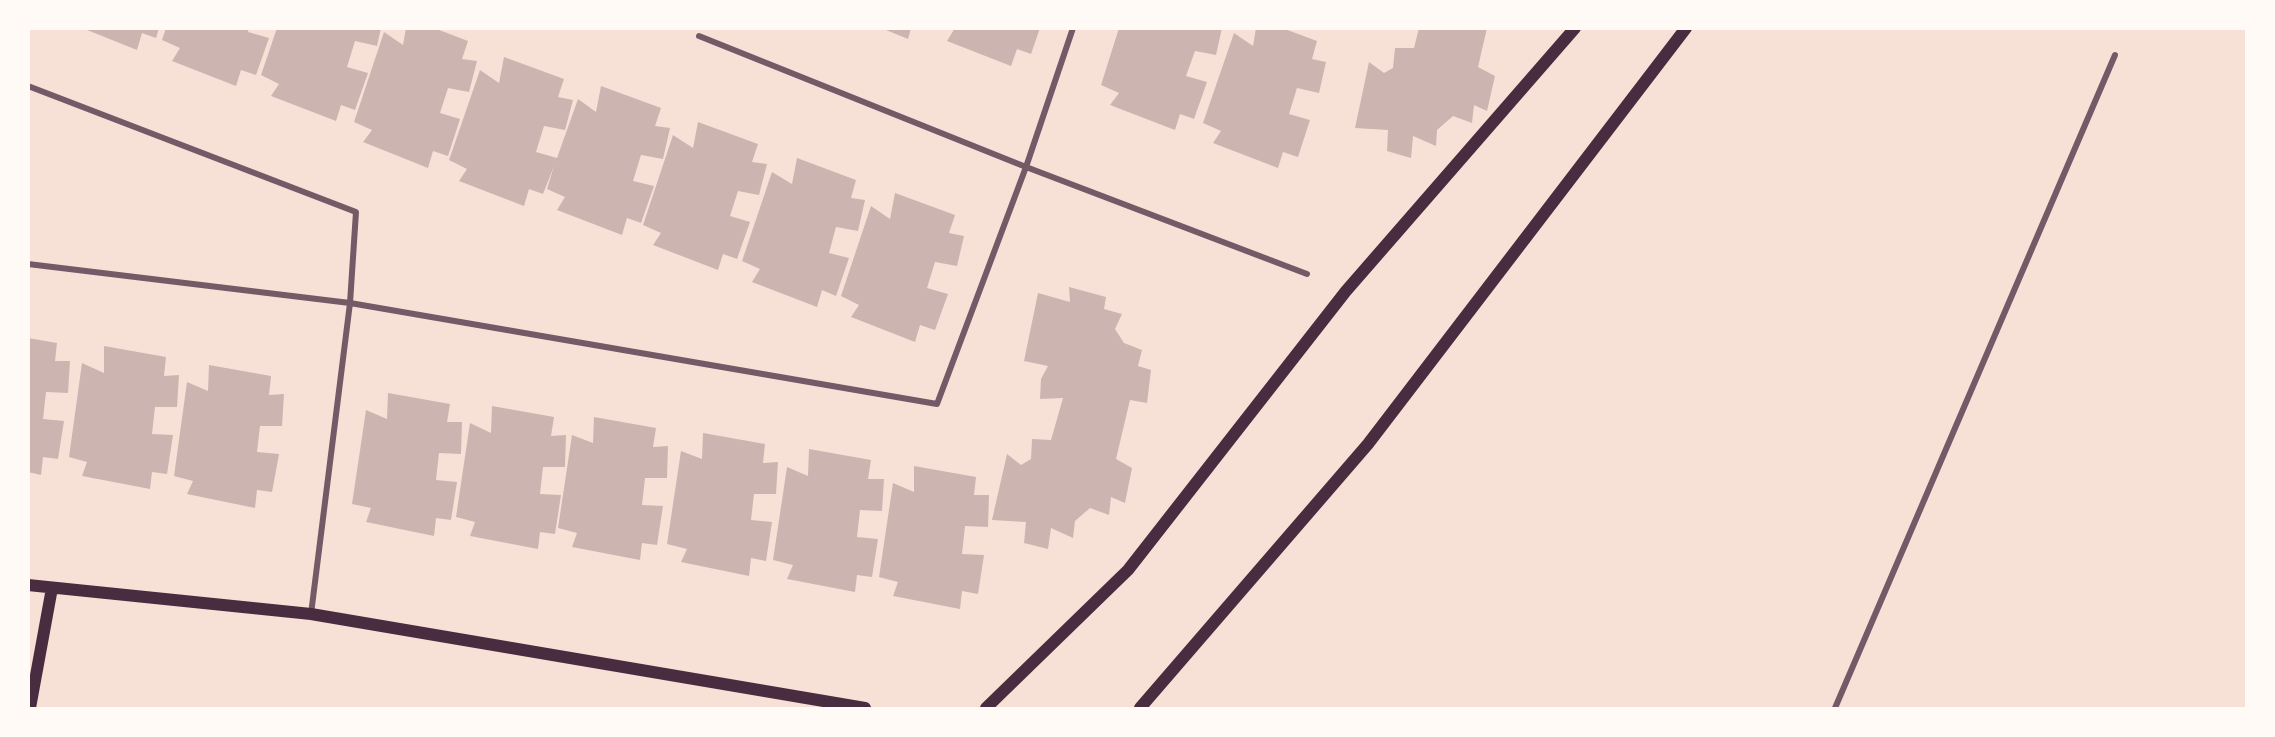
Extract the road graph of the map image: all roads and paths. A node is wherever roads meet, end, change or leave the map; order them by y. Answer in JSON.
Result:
{"nodes":[{"id":1,"x":1073,"y":28,"type":"edge"},
{"id":2,"x":1575,"y":28,"type":"edge"},
{"id":3,"x":1686,"y":28,"type":"edge"},
{"id":4,"x":699,"y":36,"type":"dead end"},
{"id":5,"x":2115,"y":55,"type":"dead end"},
{"id":6,"x":28,"y":86,"type":"edge"},
{"id":7,"x":1026,"y":167,"type":"junction"},
{"id":8,"x":28,"y":264,"type":"edge"},
{"id":9,"x":1307,"y":274,"type":"dead end"},
{"id":10,"x":350,"y":303,"type":"junction"},
{"id":11,"x":28,"y":585,"type":"edge"},
{"id":12,"x":52,"y":588,"type":"junction"},
{"id":13,"x":311,"y":614,"type":"junction"},
{"id":14,"x":30,"y":708,"type":"edge"},
{"id":15,"x":865,"y":708,"type":"edge"},
{"id":16,"x":986,"y":708,"type":"edge"},
{"id":17,"x":1140,"y":708,"type":"edge"},
{"id":18,"x":1835,"y":708,"type":"edge"}],
"edges":[{"from":1,"to":7,"type":"street"},
{"from":2,"to":16,"type":"main road"},
{"from":3,"to":17,"type":"main road"},
{"from":4,"to":7,"type":"street"},
{"from":5,"to":18,"type":"street"},
{"from":6,"to":10,"type":"street"},
{"from":7,"to":9,"type":"street"},
{"from":7,"to":10,"type":"street"},
{"from":8,"to":10,"type":"street"},
{"from":10,"to":13,"type":"street"},
{"from":11,"to":12,"type":"main road"},
{"from":12,"to":13,"type":"main road"},
{"from":12,"to":14,"type":"main road"},
{"from":13,"to":15,"type":"main road"}]}
